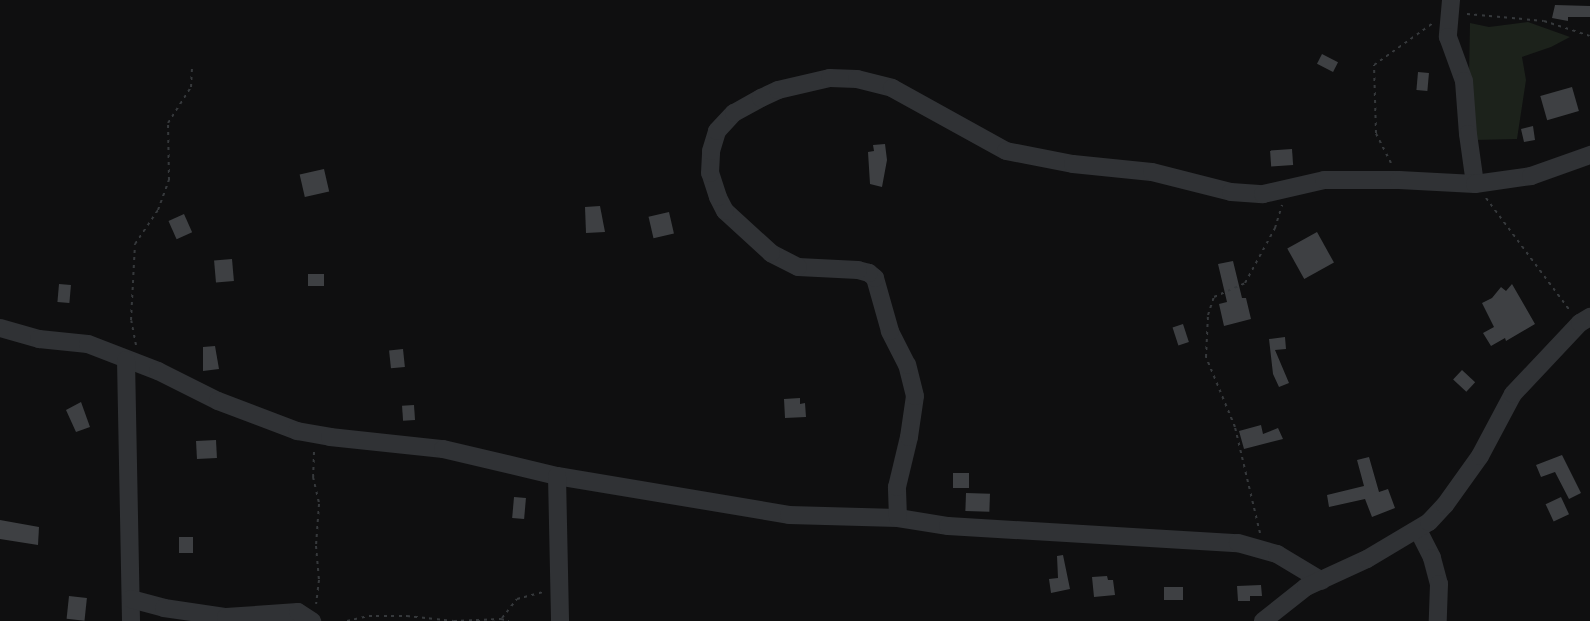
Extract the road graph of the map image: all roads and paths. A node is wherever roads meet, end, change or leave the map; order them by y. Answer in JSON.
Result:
{"nodes":[{"id":1,"x":1451,"y":0,"type":"edge"},
{"id":2,"x":192,"y":65,"type":"dead end"},
{"id":3,"x":1590,"y":155,"type":"edge"},
{"id":4,"x":1476,"y":184,"type":"junction"},
{"id":5,"x":1287,"y":190,"type":"junction"},
{"id":6,"x":1585,"y":320,"type":"edge"},
{"id":7,"x":0,"y":328,"type":"edge"},
{"id":8,"x":130,"y":362,"type":"junction"},
{"id":9,"x":315,"y":434,"type":"junction"},
{"id":10,"x":557,"y":476,"type":"junction"},
{"id":11,"x":898,"y":518,"type":"junction"},
{"id":12,"x":1418,"y":530,"type":"junction"},
{"id":13,"x":1263,"y":548,"type":"junction"},
{"id":14,"x":1322,"y":581,"type":"junction"},
{"id":15,"x":559,"y":584,"type":"junction"},
{"id":16,"x":131,"y":599,"type":"junction"},
{"id":17,"x":314,"y":617,"type":"edge"},
{"id":18,"x":501,"y":619,"type":"junction"},
{"id":19,"x":131,"y":621,"type":"edge"},
{"id":20,"x":347,"y":621,"type":"edge"},
{"id":21,"x":509,"y":621,"type":"edge"},
{"id":22,"x":560,"y":621,"type":"edge"},
{"id":23,"x":1263,"y":621,"type":"edge"},
{"id":24,"x":1438,"y":621,"type":"edge"}],
"edges":[{"from":1,"to":4,"type":"street"},
{"from":2,"to":8,"type":"path"},
{"from":3,"to":4,"type":"street"},
{"from":4,"to":5,"type":"street"},
{"from":4,"to":6,"type":"path"},
{"from":5,"to":11,"type":"street"},
{"from":5,"to":13,"type":"path"},
{"from":6,"to":12,"type":"street"},
{"from":7,"to":8,"type":"street"},
{"from":8,"to":9,"type":"street"},
{"from":8,"to":16,"type":"street"},
{"from":9,"to":10,"type":"street"},
{"from":9,"to":17,"type":"path"},
{"from":10,"to":11,"type":"street"},
{"from":10,"to":15,"type":"street"},
{"from":11,"to":13,"type":"street"},
{"from":12,"to":14,"type":"street"},
{"from":12,"to":24,"type":"street"},
{"from":13,"to":14,"type":"street"},
{"from":14,"to":23,"type":"street"},
{"from":15,"to":18,"type":"path"},
{"from":15,"to":22,"type":"street"},
{"from":16,"to":17,"type":"street"},
{"from":16,"to":19,"type":"street"},
{"from":18,"to":20,"type":"path"},
{"from":18,"to":21,"type":"path"}]}
